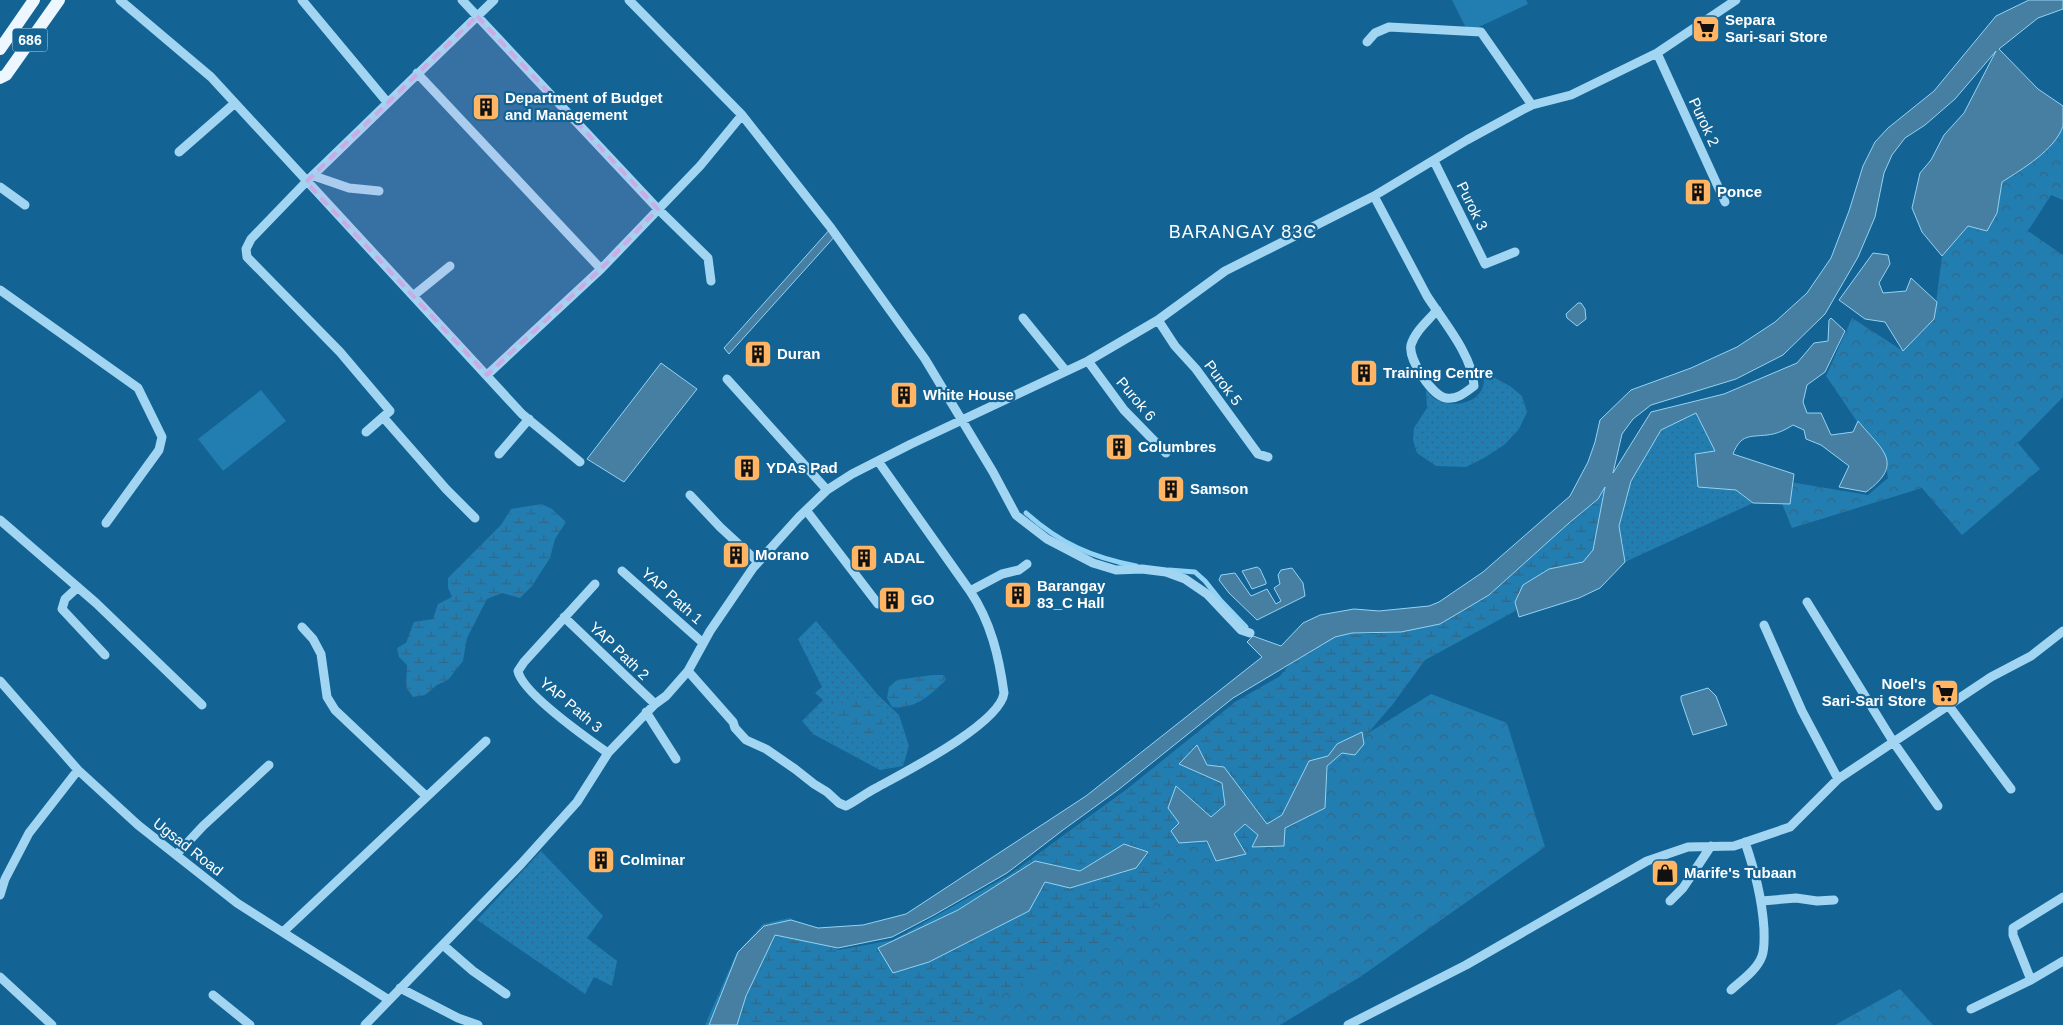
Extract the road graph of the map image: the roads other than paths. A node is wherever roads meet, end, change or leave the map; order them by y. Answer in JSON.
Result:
{"nodes":[{"id":1,"x":34,"y":0,"type":"edge"},
{"id":2,"x":59,"y":0,"type":"edge"},
{"id":3,"x":120,"y":0,"type":"edge"},
{"id":4,"x":302,"y":0,"type":"edge"},
{"id":5,"x":462,"y":0,"type":"edge"},
{"id":6,"x":494,"y":0,"type":"edge"},
{"id":7,"x":629,"y":0,"type":"edge"},
{"id":8,"x":1736,"y":0,"type":"edge"},
{"id":9,"x":477,"y":16,"type":"junction"},
{"id":10,"x":1367,"y":42,"type":"dead end"},
{"id":11,"x":0,"y":49,"type":"edge"},
{"id":12,"x":1657,"y":53,"type":"junction"},
{"id":13,"x":417,"y":73,"type":"junction"},
{"id":14,"x":0,"y":78,"type":"edge"},
{"id":15,"x":387,"y":102,"type":"junction"},
{"id":16,"x":235,"y":103,"type":"junction"},
{"id":17,"x":1532,"y":105,"type":"junction"},
{"id":18,"x":742,"y":115,"type":"junction"},
{"id":19,"x":179,"y":152,"type":"dead end"},
{"id":20,"x":1434,"y":161,"type":"junction"},
{"id":21,"x":310,"y":179,"type":"junction"},
{"id":22,"x":0,"y":187,"type":"edge"},
{"id":23,"x":379,"y":191,"type":"dead end"},
{"id":24,"x":1374,"y":196,"type":"junction"},
{"id":25,"x":1725,"y":202,"type":"dead end"},
{"id":26,"x":25,"y":205,"type":"dead end"},
{"id":27,"x":658,"y":209,"type":"junction"},
{"id":28,"x":1515,"y":252,"type":"dead end"},
{"id":29,"x":450,"y":266,"type":"dead end"},
{"id":30,"x":601,"y":269,"type":"junction"},
{"id":31,"x":711,"y":281,"type":"dead end"},
{"id":32,"x":0,"y":290,"type":"edge"},
{"id":33,"x":414,"y":296,"type":"junction"},
{"id":34,"x":1437,"y":310,"type":"junction"},
{"id":35,"x":1023,"y":318,"type":"dead end"},
{"id":36,"x":1158,"y":320,"type":"junction"},
{"id":37,"x":1088,"y":361,"type":"junction"},
{"id":38,"x":1066,"y":371,"type":"junction"},
{"id":39,"x":487,"y":376,"type":"junction"},
{"id":40,"x":727,"y":379,"type":"dead end"},
{"id":41,"x":383,"y":417,"type":"junction"},
{"id":42,"x":529,"y":419,"type":"junction"},
{"id":43,"x":963,"y":420,"type":"junction"},
{"id":44,"x":366,"y":432,"type":"dead end"},
{"id":45,"x":499,"y":454,"type":"dead end"},
{"id":46,"x":1166,"y":454,"type":"dead end"},
{"id":47,"x":1268,"y":457,"type":"dead end"},
{"id":48,"x":878,"y":461,"type":"junction"},
{"id":49,"x":580,"y":462,"type":"dead end"},
{"id":50,"x":827,"y":490,"type":"junction"},
{"id":51,"x":690,"y":495,"type":"dead end"},
{"id":52,"x":806,"y":510,"type":"junction"},
{"id":53,"x":475,"y":518,"type":"dead end"},
{"id":54,"x":0,"y":520,"type":"edge"},
{"id":55,"x":106,"y":523,"type":"dead end"},
{"id":56,"x":758,"y":562,"type":"junction"},
{"id":57,"x":1027,"y":564,"type":"dead end"},
{"id":58,"x":622,"y":571,"type":"dead end"},
{"id":59,"x":595,"y":584,"type":"dead end"},
{"id":60,"x":78,"y":587,"type":"junction"},
{"id":61,"x":970,"y":590,"type":"junction"},
{"id":62,"x":1807,"y":602,"type":"dead end"},
{"id":63,"x":878,"y":604,"type":"dead end"},
{"id":64,"x":564,"y":617,"type":"junction"},
{"id":65,"x":1764,"y":625,"type":"dead end"},
{"id":66,"x":302,"y":627,"type":"dead end"},
{"id":67,"x":2063,"y":631,"type":"edge"},
{"id":68,"x":1250,"y":633,"type":"dead end"},
{"id":69,"x":703,"y":643,"type":"junction"},
{"id":70,"x":105,"y":655,"type":"dead end"},
{"id":71,"x":688,"y":671,"type":"junction"},
{"id":72,"x":0,"y":681,"type":"edge"},
{"id":73,"x":655,"y":704,"type":"junction"},
{"id":74,"x":202,"y":705,"type":"dead end"},
{"id":75,"x":1949,"y":706,"type":"junction"},
{"id":76,"x":646,"y":712,"type":"junction"},
{"id":77,"x":486,"y":741,"type":"dead end"},
{"id":78,"x":1894,"y":743,"type":"junction"},
{"id":79,"x":608,"y":753,"type":"junction"},
{"id":80,"x":676,"y":760,"type":"dead end"},
{"id":81,"x":269,"y":765,"type":"dead end"},
{"id":82,"x":78,"y":770,"type":"junction"},
{"id":83,"x":1838,"y":779,"type":"junction"},
{"id":84,"x":2010,"y":789,"type":"dead end"},
{"id":85,"x":426,"y":796,"type":"junction"},
{"id":86,"x":1938,"y":806,"type":"dead end"},
{"id":87,"x":1745,"y":842,"type":"junction"},
{"id":88,"x":1711,"y":846,"type":"junction"},
{"id":89,"x":176,"y":855,"type":"junction"},
{"id":90,"x":0,"y":895,"type":"edge"},
{"id":91,"x":2063,"y":897,"type":"edge"},
{"id":92,"x":1834,"y":900,"type":"dead end"},
{"id":93,"x":1670,"y":901,"type":"dead end"},
{"id":94,"x":1762,"y":901,"type":"junction"},
{"id":95,"x":284,"y":932,"type":"junction"},
{"id":96,"x":442,"y":945,"type":"junction"},
{"id":97,"x":2063,"y":961,"type":"edge"},
{"id":98,"x":0,"y":977,"type":"edge"},
{"id":99,"x":2031,"y":980,"type":"junction"},
{"id":100,"x":400,"y":988,"type":"junction"},
{"id":101,"x":1731,"y":990,"type":"dead end"},
{"id":102,"x":506,"y":994,"type":"dead end"},
{"id":103,"x":212,"y":995,"type":"dead end"},
{"id":104,"x":389,"y":1000,"type":"junction"},
{"id":105,"x":1972,"y":1009,"type":"dead end"},
{"id":106,"x":52,"y":1025,"type":"edge"},
{"id":107,"x":250,"y":1025,"type":"edge"},
{"id":108,"x":365,"y":1025,"type":"edge"},
{"id":109,"x":478,"y":1025,"type":"edge"},
{"id":110,"x":1348,"y":1025,"type":"edge"}],
"edges":[{"from":1,"to":11,"type":"main road","number":"686"},
{"from":2,"to":14,"type":"main road","number":"686"},
{"from":3,"to":16,"type":"street"},
{"from":4,"to":15,"type":"street"},
{"from":5,"to":9,"type":"street"},
{"from":6,"to":9,"type":"street"},
{"from":7,"to":18,"type":"street"},
{"from":8,"to":12,"type":"street"},
{"from":9,"to":13,"type":"street"},
{"from":9,"to":27,"type":"street"},
{"from":10,"to":17,"type":"street"},
{"from":12,"to":17,"type":"street"},
{"from":12,"to":25,"type":"street","name":"Purok 2"},
{"from":13,"to":15,"type":"street"},
{"from":13,"to":30,"type":"street"},
{"from":15,"to":21,"type":"street"},
{"from":16,"to":19,"type":"street"},
{"from":16,"to":21,"type":"street"},
{"from":17,"to":20,"type":"street"},
{"from":18,"to":27,"type":"street"},
{"from":18,"to":43,"type":"street"},
{"from":20,"to":24,"type":"street"},
{"from":20,"to":28,"type":"street","name":"Purok 3"},
{"from":21,"to":23,"type":"street"},
{"from":21,"to":33,"type":"street"},
{"from":21,"to":41,"type":"street"},
{"from":22,"to":26,"type":"street"},
{"from":24,"to":34,"type":"street"},
{"from":24,"to":36,"type":"street"},
{"from":27,"to":30,"type":"street"},
{"from":27,"to":31,"type":"street"},
{"from":29,"to":33,"type":"street"},
{"from":30,"to":39,"type":"street"},
{"from":32,"to":55,"type":"street"},
{"from":33,"to":39,"type":"street"},
{"from":34,"to":34,"type":"street"},
{"from":35,"to":38,"type":"street"},
{"from":36,"to":37,"type":"street"},
{"from":36,"to":47,"type":"street","name":"Purok 5"},
{"from":37,"to":38,"type":"street"},
{"from":37,"to":46,"type":"street","name":"Purok 6"},
{"from":38,"to":43,"type":"street"},
{"from":39,"to":42,"type":"street"},
{"from":40,"to":50,"type":"street"},
{"from":41,"to":44,"type":"street"},
{"from":41,"to":53,"type":"street"},
{"from":42,"to":45,"type":"street"},
{"from":42,"to":49,"type":"street"},
{"from":43,"to":48,"type":"street"},
{"from":43,"to":68,"type":"street"},
{"from":48,"to":50,"type":"street"},
{"from":48,"to":61,"type":"street"},
{"from":50,"to":52,"type":"street"},
{"from":51,"to":56,"type":"street"},
{"from":52,"to":56,"type":"street"},
{"from":52,"to":63,"type":"street"},
{"from":54,"to":60,"type":"street"},
{"from":56,"to":69,"type":"street"},
{"from":57,"to":61,"type":"street"},
{"from":58,"to":69,"type":"street","name":"YAP Path 1"},
{"from":59,"to":64,"type":"street","name":"YAP Path 3"},
{"from":60,"to":70,"type":"street"},
{"from":60,"to":74,"type":"street"},
{"from":61,"to":71,"type":"street"},
{"from":62,"to":78,"type":"street"},
{"from":64,"to":73,"type":"street","name":"YAP Path 2"},
{"from":64,"to":79,"type":"street","name":"YAP Path 3"},
{"from":65,"to":83,"type":"street"},
{"from":66,"to":85,"type":"street"},
{"from":67,"to":75,"type":"street"},
{"from":69,"to":71,"type":"street"},
{"from":71,"to":73,"type":"street"},
{"from":72,"to":82,"type":"street","name":"Ugsad Road"},
{"from":73,"to":76,"type":"street"},
{"from":75,"to":78,"type":"street"},
{"from":75,"to":84,"type":"street"},
{"from":76,"to":79,"type":"street"},
{"from":76,"to":80,"type":"street"},
{"from":77,"to":85,"type":"street"},
{"from":78,"to":83,"type":"street"},
{"from":78,"to":86,"type":"street"},
{"from":79,"to":96,"type":"street"},
{"from":81,"to":89,"type":"street"},
{"from":82,"to":89,"type":"street","name":"Ugsad Road"},
{"from":82,"to":90,"type":"street"},
{"from":83,"to":87,"type":"street"},
{"from":85,"to":95,"type":"street"},
{"from":87,"to":88,"type":"street"},
{"from":87,"to":94,"type":"street"},
{"from":88,"to":93,"type":"street"},
{"from":88,"to":110,"type":"street"},
{"from":89,"to":95,"type":"street","name":"Ugsad Road"},
{"from":91,"to":99,"type":"street"},
{"from":92,"to":94,"type":"street"},
{"from":94,"to":101,"type":"street"},
{"from":95,"to":104,"type":"street","name":"Ugsad Road"},
{"from":96,"to":100,"type":"street"},
{"from":96,"to":102,"type":"street"},
{"from":97,"to":99,"type":"street"},
{"from":98,"to":106,"type":"street"},
{"from":99,"to":105,"type":"street"},
{"from":100,"to":104,"type":"street"},
{"from":100,"to":109,"type":"street"},
{"from":103,"to":107,"type":"street"},
{"from":104,"to":108,"type":"street"}]}
